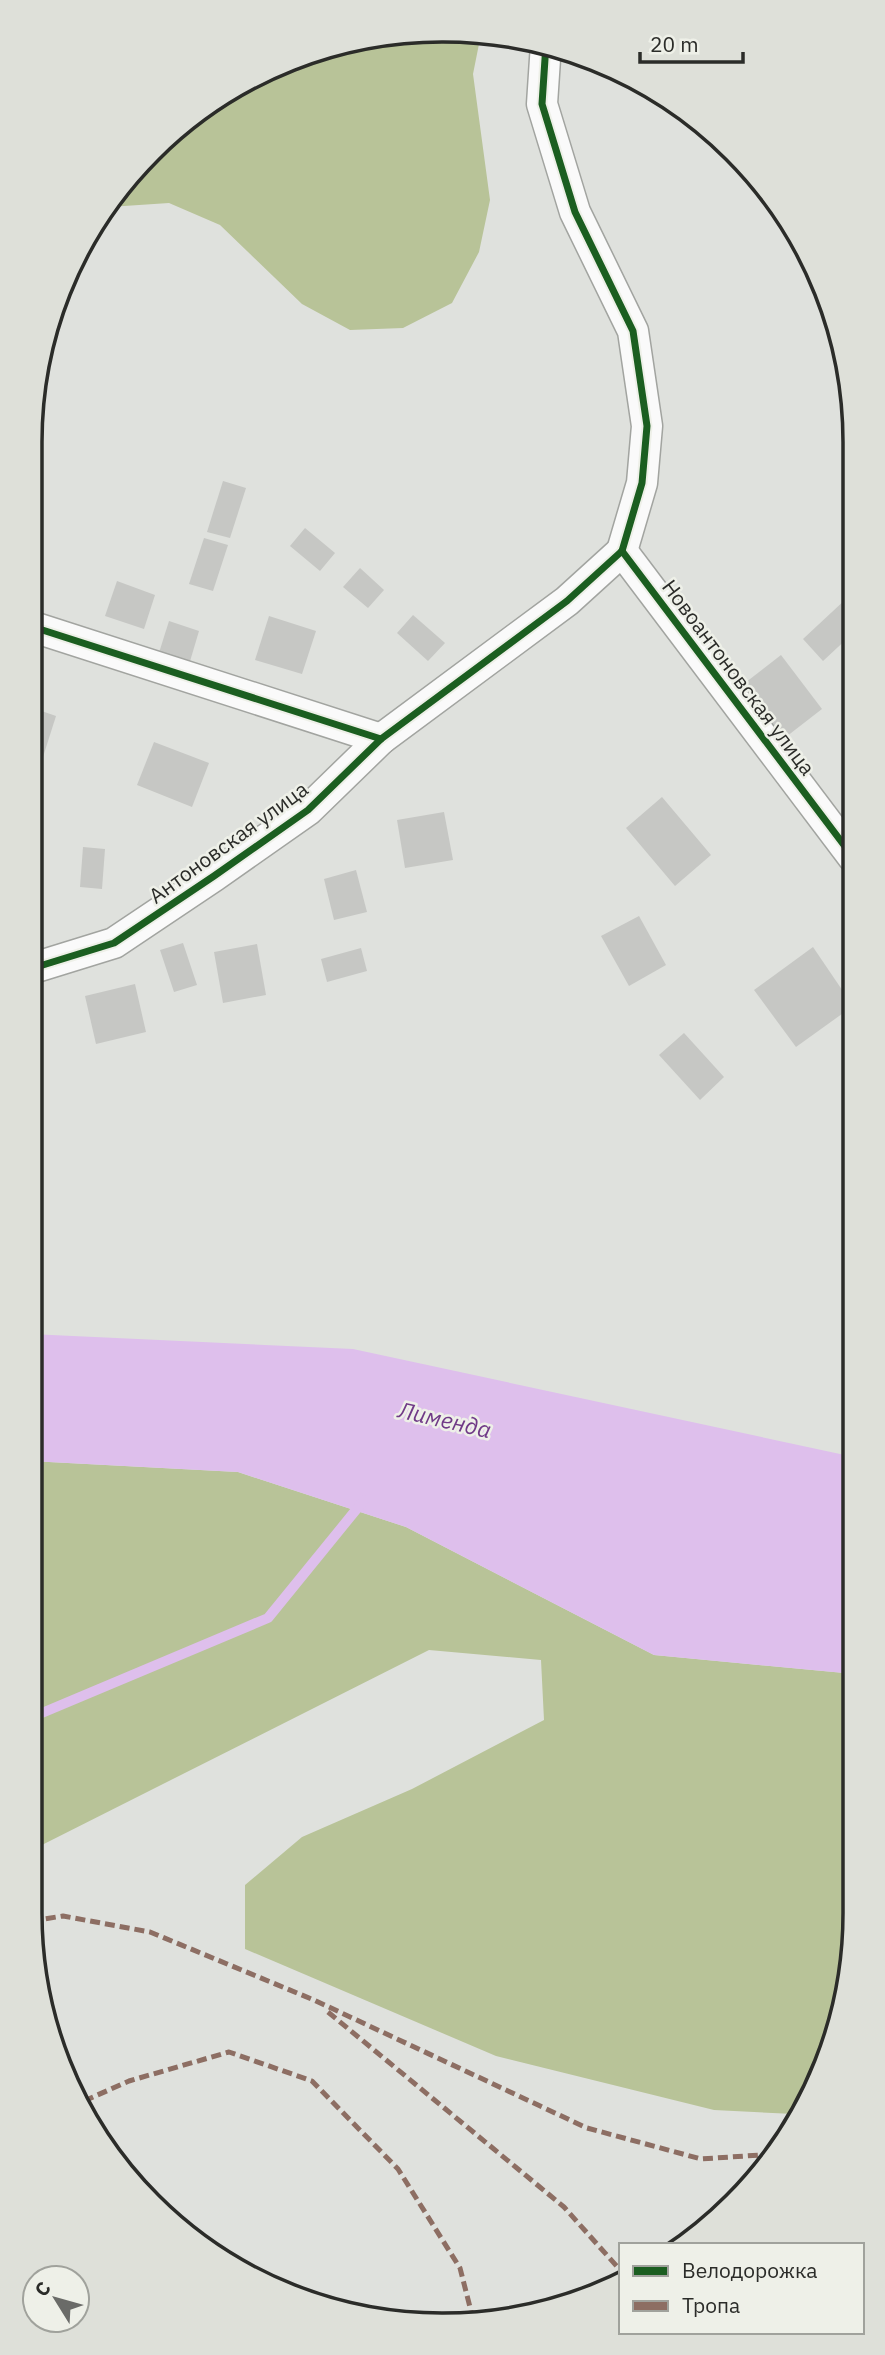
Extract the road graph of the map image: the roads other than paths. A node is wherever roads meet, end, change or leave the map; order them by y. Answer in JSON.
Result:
{"nodes":[{"id":1,"x":545,"y":56,"type":"edge"},
{"id":2,"x":622,"y":551,"type":"junction"},
{"id":3,"x":42,"y":629,"type":"edge"},
{"id":4,"x":381,"y":739,"type":"junction"},
{"id":5,"x":843,"y":844,"type":"edge"},
{"id":6,"x":42,"y":965,"type":"edge"}],
"edges":[{"from":1,"to":2,"type":"street"},
{"from":2,"to":4,"type":"street","name":"Антоновская улица"},
{"from":2,"to":5,"type":"street","name":"Новоантоновская улица"},
{"from":3,"to":4,"type":"street"},
{"from":4,"to":6,"type":"street","name":"Антоновская улица"}]}
